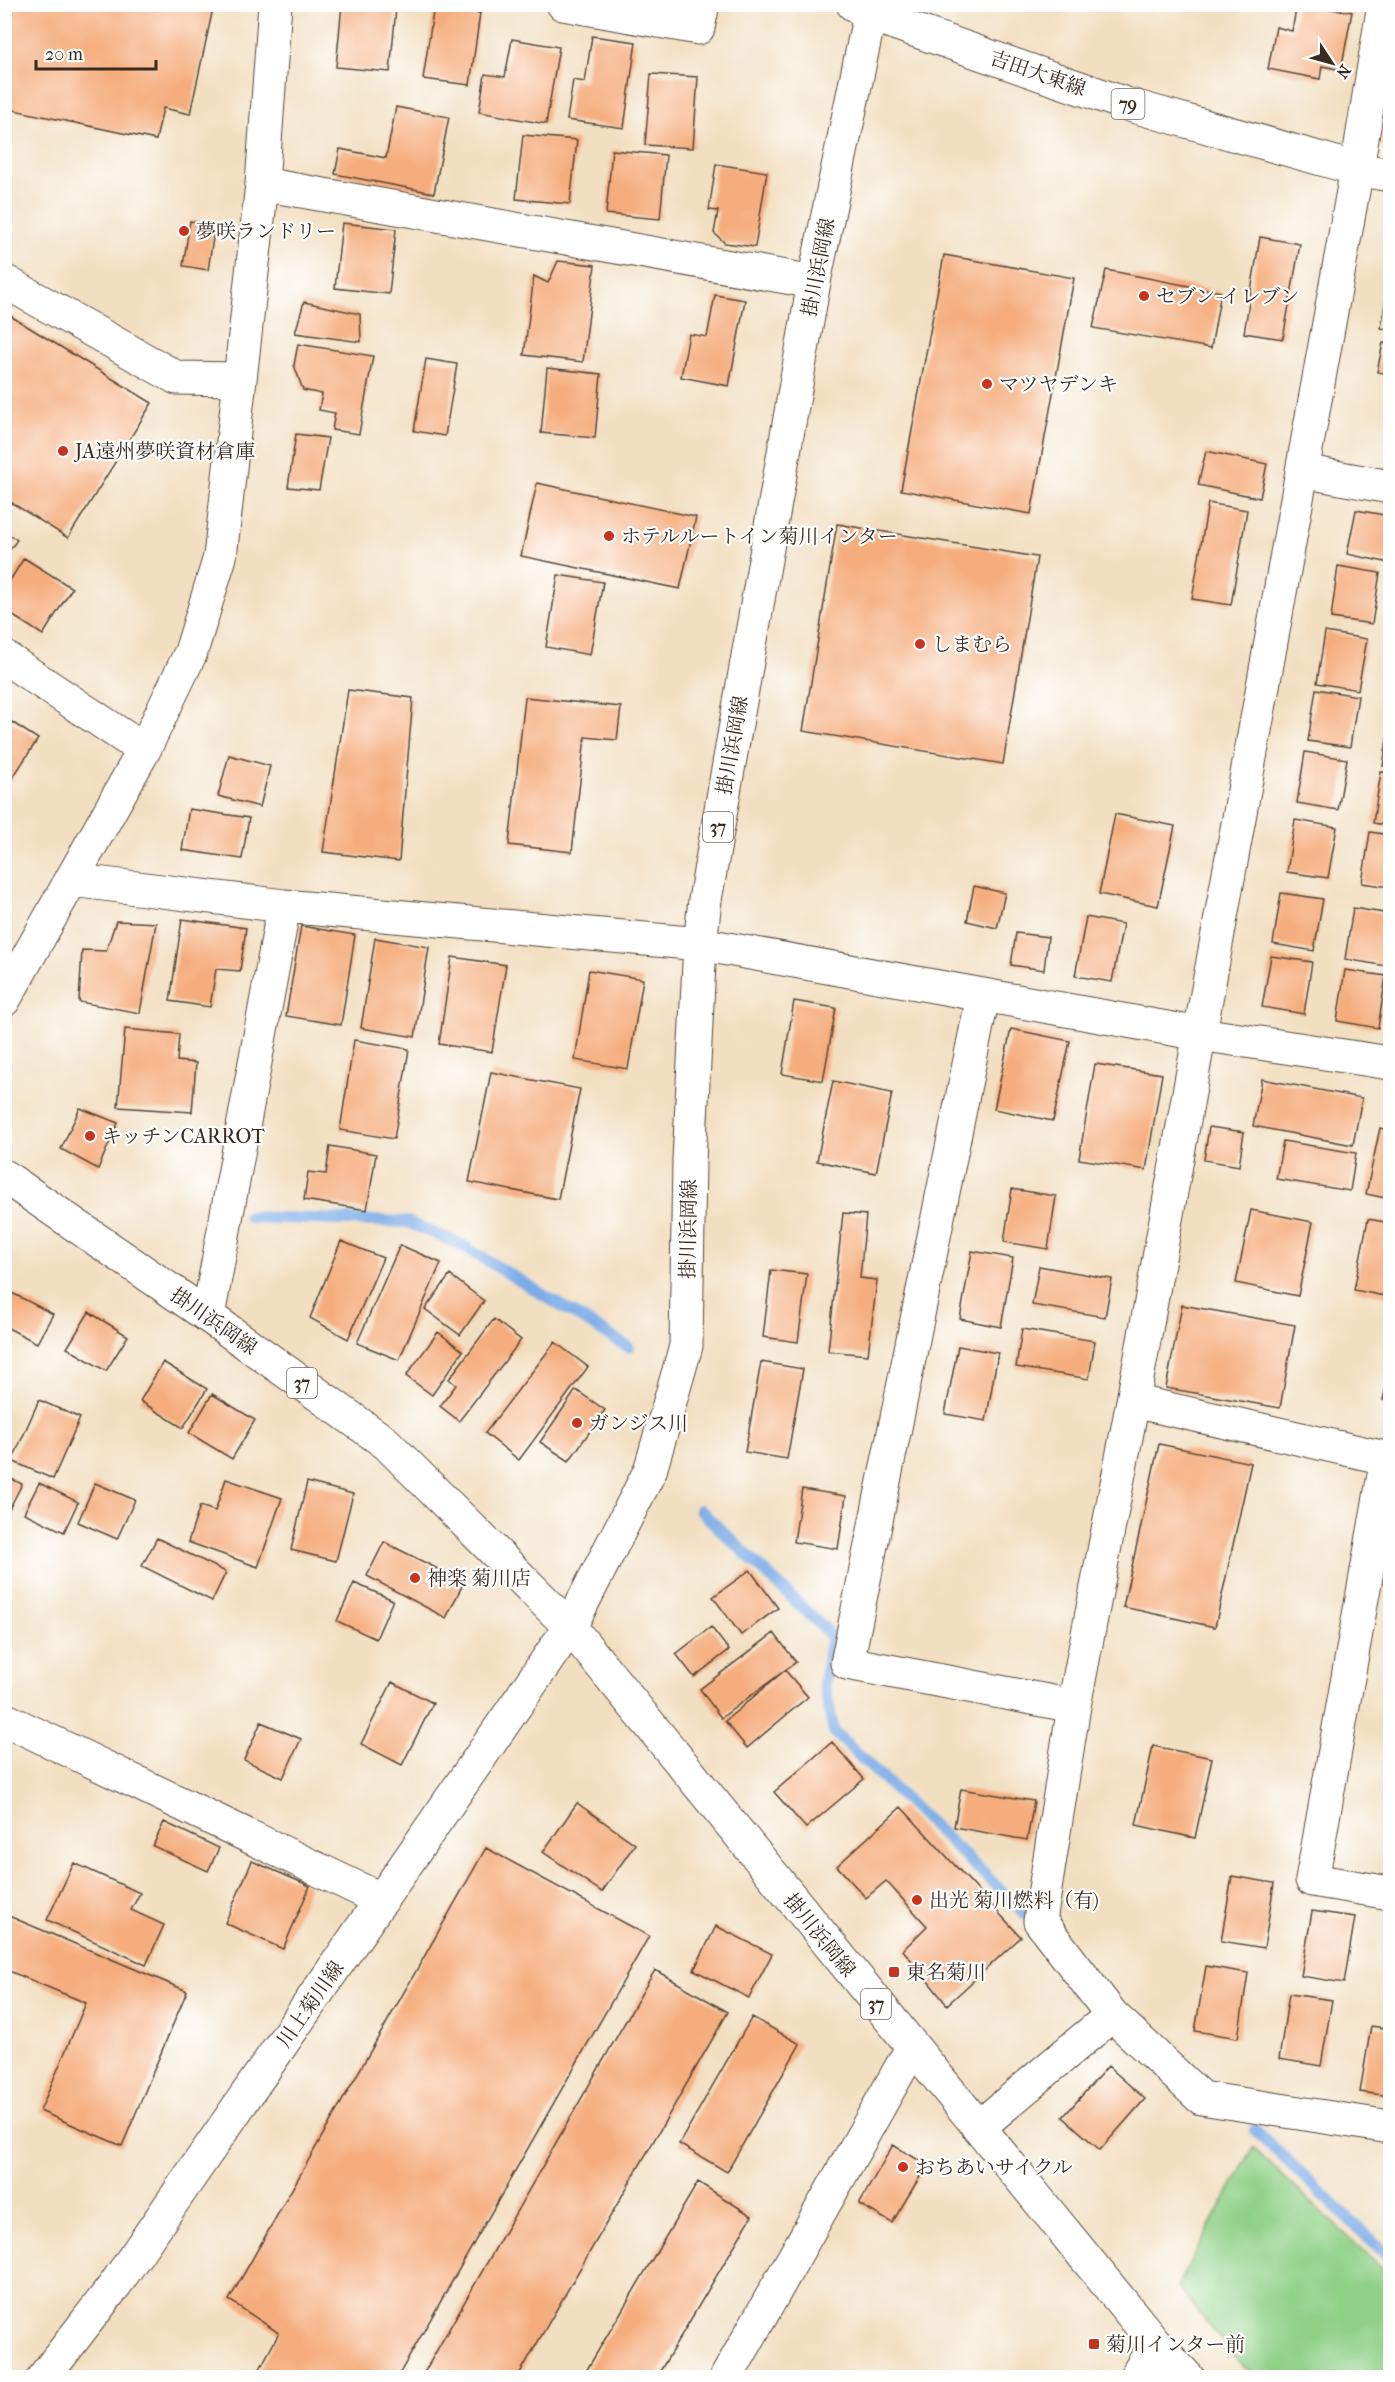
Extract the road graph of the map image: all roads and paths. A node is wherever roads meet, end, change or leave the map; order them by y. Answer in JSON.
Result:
{"nodes":[{"id":1,"x":274,"y":4,"type":"edge"},
{"id":2,"x":563,"y":4,"type":"edge"},
{"id":3,"x":703,"y":4,"type":"edge"},
{"id":4,"x":1384,"y":4,"type":"edge"},
{"id":5,"x":866,"y":8,"type":"edge"},
{"id":6,"x":1357,"y":169,"type":"junction"},
{"id":7,"x":1390,"y":175,"type":"edge"},
{"id":8,"x":262,"y":184,"type":"junction"},
{"id":9,"x":4,"y":281,"type":"edge"},
{"id":10,"x":814,"y":282,"type":"junction"},
{"id":11,"x":240,"y":380,"type":"junction"},
{"id":12,"x":1302,"y":471,"type":"junction"},
{"id":13,"x":1390,"y":487,"type":"edge"},
{"id":14,"x":4,"y":657,"type":"edge"},
{"id":15,"x":144,"y":750,"type":"junction"},
{"id":16,"x":71,"y":880,"type":"junction"},
{"id":17,"x":284,"y":906,"type":"junction"},
{"id":18,"x":700,"y":944,"type":"junction"},
{"id":19,"x":983,"y":996,"type":"junction"},
{"id":20,"x":4,"y":1000,"type":"edge"},
{"id":21,"x":1200,"y":1034,"type":"junction"},
{"id":22,"x":1390,"y":1063,"type":"edge"},
{"id":23,"x":4,"y":1176,"type":"edge"},
{"id":24,"x":208,"y":1316,"type":"junction"},
{"id":25,"x":1133,"y":1401,"type":"junction"},
{"id":26,"x":1389,"y":1458,"type":"edge"},
{"id":27,"x":570,"y":1627,"type":"junction"},
{"id":28,"x":1074,"y":1706,"type":"junction"},
{"id":29,"x":4,"y":1719,"type":"edge"},
{"id":30,"x":1390,"y":1893,"type":"edge"},
{"id":31,"x":382,"y":1900,"type":"junction"},
{"id":32,"x":1112,"y":2015,"type":"junction"},
{"id":33,"x":912,"y":2048,"type":"junction"},
{"id":34,"x":979,"y":2127,"type":"junction"},
{"id":35,"x":1390,"y":2127,"type":"edge"},
{"id":36,"x":1156,"y":2344,"type":"junction"},
{"id":37,"x":44,"y":2378,"type":"edge"},
{"id":38,"x":726,"y":2378,"type":"edge"},
{"id":39,"x":1135,"y":2378,"type":"edge"},
{"id":40,"x":1188,"y":2378,"type":"edge"}],
"edges":[{"from":1,"to":8,"type":"street"},
{"from":2,"to":3,"type":"street"},
{"from":4,"to":6,"type":"street"},
{"from":5,"to":6,"type":"street","name":"吉田大東線","number":"79"},
{"from":5,"to":10,"type":"street","name":"掛川浜岡線","number":"37"},
{"from":6,"to":7,"type":"street","name":"吉田大東線","number":"79"},
{"from":6,"to":12,"type":"street"},
{"from":8,"to":10,"type":"street"},
{"from":8,"to":11,"type":"street"},
{"from":9,"to":11,"type":"street"},
{"from":10,"to":18,"type":"street","name":"掛川浜岡線","number":"37"},
{"from":11,"to":15,"type":"street"},
{"from":12,"to":13,"type":"street"},
{"from":12,"to":21,"type":"street"},
{"from":14,"to":15,"type":"street"},
{"from":15,"to":16,"type":"street"},
{"from":16,"to":17,"type":"street"},
{"from":16,"to":20,"type":"street"},
{"from":17,"to":18,"type":"street"},
{"from":17,"to":24,"type":"street"},
{"from":18,"to":19,"type":"street"},
{"from":18,"to":27,"type":"street","name":"掛川浜岡線","number":"37"},
{"from":19,"to":21,"type":"street"},
{"from":19,"to":28,"type":"street"},
{"from":21,"to":22,"type":"street"},
{"from":21,"to":25,"type":"street"},
{"from":23,"to":24,"type":"street","name":"掛川浜岡線","number":"37"},
{"from":24,"to":27,"type":"street","name":"掛川浜岡線","number":"37"},
{"from":25,"to":26,"type":"street"},
{"from":25,"to":28,"type":"street"},
{"from":26,"to":30,"type":"street"},
{"from":27,"to":31,"type":"street","name":"川上菊川線"},
{"from":27,"to":33,"type":"street","name":"掛川浜岡線","number":"37"},
{"from":28,"to":32,"type":"street"},
{"from":29,"to":31,"type":"street"},
{"from":31,"to":37,"type":"street","name":"川上菊川線"},
{"from":32,"to":34,"type":"street"},
{"from":32,"to":35,"type":"street"},
{"from":33,"to":34,"type":"street","name":"掛川浜岡線","number":"37"},
{"from":33,"to":38,"type":"street"},
{"from":34,"to":36,"type":"street","name":"掛川浜岡線","number":"37"},
{"from":36,"to":39,"type":"street"},
{"from":36,"to":40,"type":"street","name":"掛川浜岡線","number":"37"}]}
